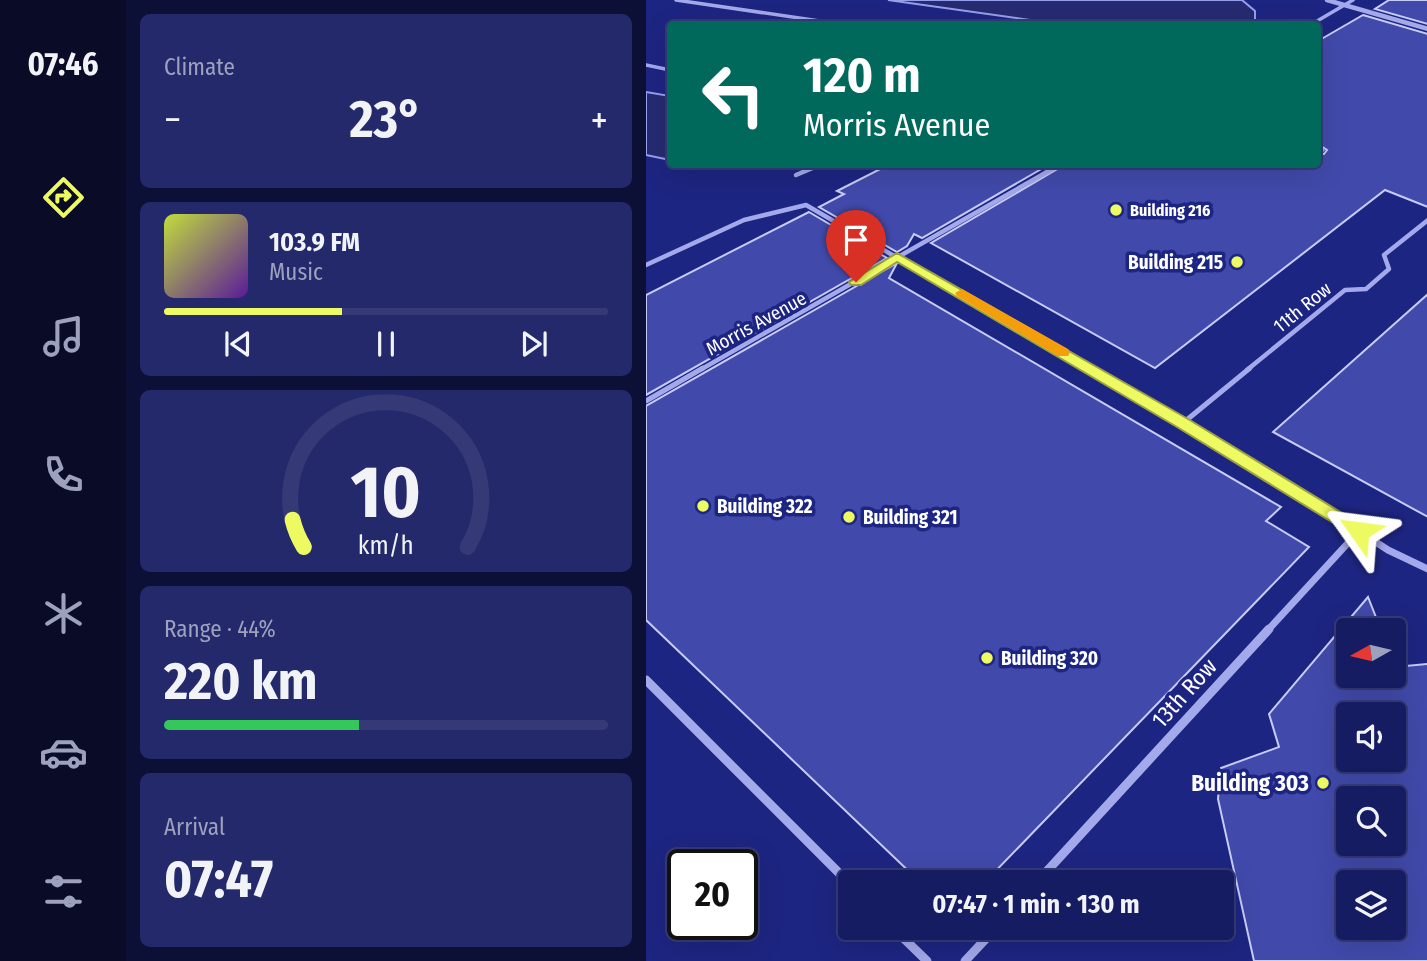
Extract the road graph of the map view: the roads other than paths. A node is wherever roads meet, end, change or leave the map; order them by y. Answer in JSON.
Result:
{"nodes":[{"id":1,"x":676,"y":0,"type":"edge"},
{"id":2,"x":1327,"y":0,"type":"edge"},
{"id":3,"x":1353,"y":0,"type":"edge"},
{"id":4,"x":1345,"y":5,"type":"junction"},
{"id":5,"x":820,"y":21,"type":"edge"},
{"id":6,"x":1317,"y":21,"type":"edge"},
{"id":7,"x":1427,"y":29,"type":"edge"},
{"id":8,"x":646,"y":65,"type":"edge"},
{"id":9,"x":667,"y":68,"type":"edge"},
{"id":10,"x":813,"y":168,"type":"edge"},
{"id":11,"x":1054,"y":168,"type":"edge"},
{"id":12,"x":796,"y":176,"type":"dead end"},
{"id":13,"x":1427,"y":220,"type":"edge"},
{"id":14,"x":897,"y":257,"type":"junction"},
{"id":15,"x":646,"y":265,"type":"edge"},
{"id":16,"x":646,"y":401,"type":"edge"},
{"id":17,"x":1183,"y":423,"type":"junction"},
{"id":18,"x":1359,"y":531,"type":"junction"},
{"id":19,"x":1427,"y":569,"type":"edge"},
{"id":20,"x":646,"y":680,"type":"edge"},
{"id":21,"x":1048,"y":870,"type":"edge"},
{"id":22,"x":838,"y":872,"type":"edge"},
{"id":23,"x":905,"y":940,"type":"edge"},
{"id":24,"x":985,"y":940,"type":"edge"},
{"id":25,"x":927,"y":961,"type":"edge"},
{"id":26,"x":965,"y":961,"type":"edge"}],
"edges":[{"from":1,"to":5,"type":"lane"},
{"from":2,"to":4,"type":"street"},
{"from":3,"to":4,"type":"lane"},
{"from":4,"to":6,"type":"lane"},
{"from":4,"to":7,"type":"street"},
{"from":8,"to":9,"type":"lane"},
{"from":10,"to":12,"type":"lane"},
{"from":11,"to":14,"type":"lane","name":"Morris Avenue"},
{"from":13,"to":17,"type":"lane","name":"11th Row"},
{"from":14,"to":15,"type":"lane"},
{"from":14,"to":16,"type":"lane","name":"Morris Avenue"},
{"from":14,"to":17,"type":"lane"},
{"from":17,"to":18,"type":"lane"},
{"from":18,"to":19,"type":"street"},
{"from":18,"to":21,"type":"street","name":"13th Row"},
{"from":20,"to":22,"type":"street"},
{"from":23,"to":25,"type":"street"},
{"from":24,"to":26,"type":"street"}]}
